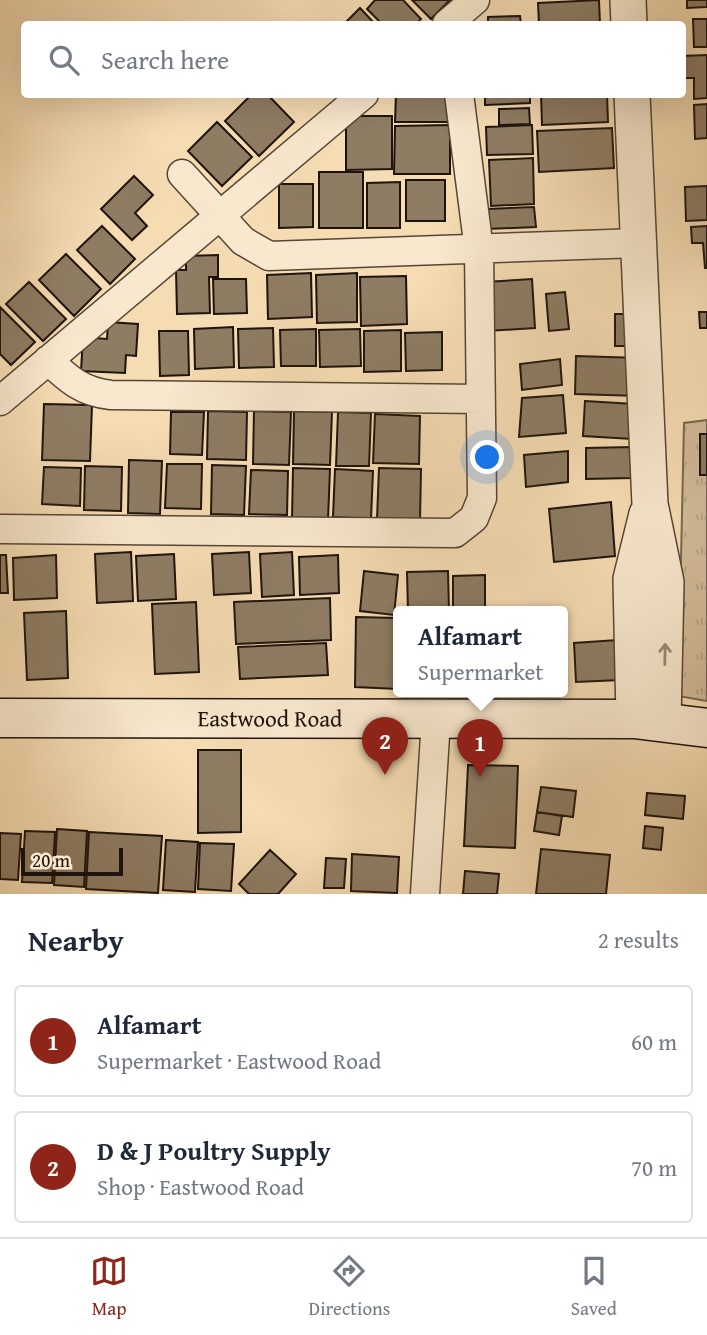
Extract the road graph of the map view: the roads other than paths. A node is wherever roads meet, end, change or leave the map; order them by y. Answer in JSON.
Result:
{"nodes":[{"id":1,"x":475,"y":0,"type":"edge"},
{"id":2,"x":628,"y":0,"type":"edge"},
{"id":3,"x":452,"y":21,"type":"edge"},
{"id":4,"x":629,"y":21,"type":"edge"},
{"id":5,"x":359,"y":98,"type":"edge"},
{"id":6,"x":460,"y":98,"type":"edge"},
{"id":7,"x":632,"y":98,"type":"edge"},
{"id":8,"x":182,"y":174,"type":"dead end"},
{"id":9,"x":219,"y":217,"type":"junction"},
{"id":10,"x":639,"y":243,"type":"junction"},
{"id":11,"x":479,"y":250,"type":"junction"},
{"id":12,"x":48,"y":360,"type":"junction"},
{"id":13,"x":480,"y":399,"type":"junction"},
{"id":14,"x":0,"y":401,"type":"edge"},
{"id":15,"x":0,"y":529,"type":"edge"},
{"id":16,"x":0,"y":718,"type":"edge"},
{"id":17,"x":436,"y":720,"type":"junction"},
{"id":18,"x":649,"y":721,"type":"junction"},
{"id":19,"x":707,"y":728,"type":"edge"},
{"id":20,"x":425,"y":894,"type":"edge"}],
"edges":[{"from":1,"to":3,"type":"street"},
{"from":2,"to":4,"type":"street"},
{"from":5,"to":9,"type":"street"},
{"from":6,"to":11,"type":"street"},
{"from":7,"to":10,"type":"street"},
{"from":8,"to":9,"type":"street"},
{"from":9,"to":11,"type":"street"},
{"from":9,"to":12,"type":"street"},
{"from":10,"to":11,"type":"street"},
{"from":10,"to":18,"type":"street"},
{"from":11,"to":13,"type":"street"},
{"from":12,"to":13,"type":"street"},
{"from":12,"to":14,"type":"street"},
{"from":13,"to":15,"type":"street"},
{"from":16,"to":17,"type":"main road","name":"Eastwood Road"},
{"from":17,"to":18,"type":"main road","name":"Eastwood Road"},
{"from":17,"to":20,"type":"street"},
{"from":18,"to":19,"type":"main road","name":"Eastwood Road"}]}
